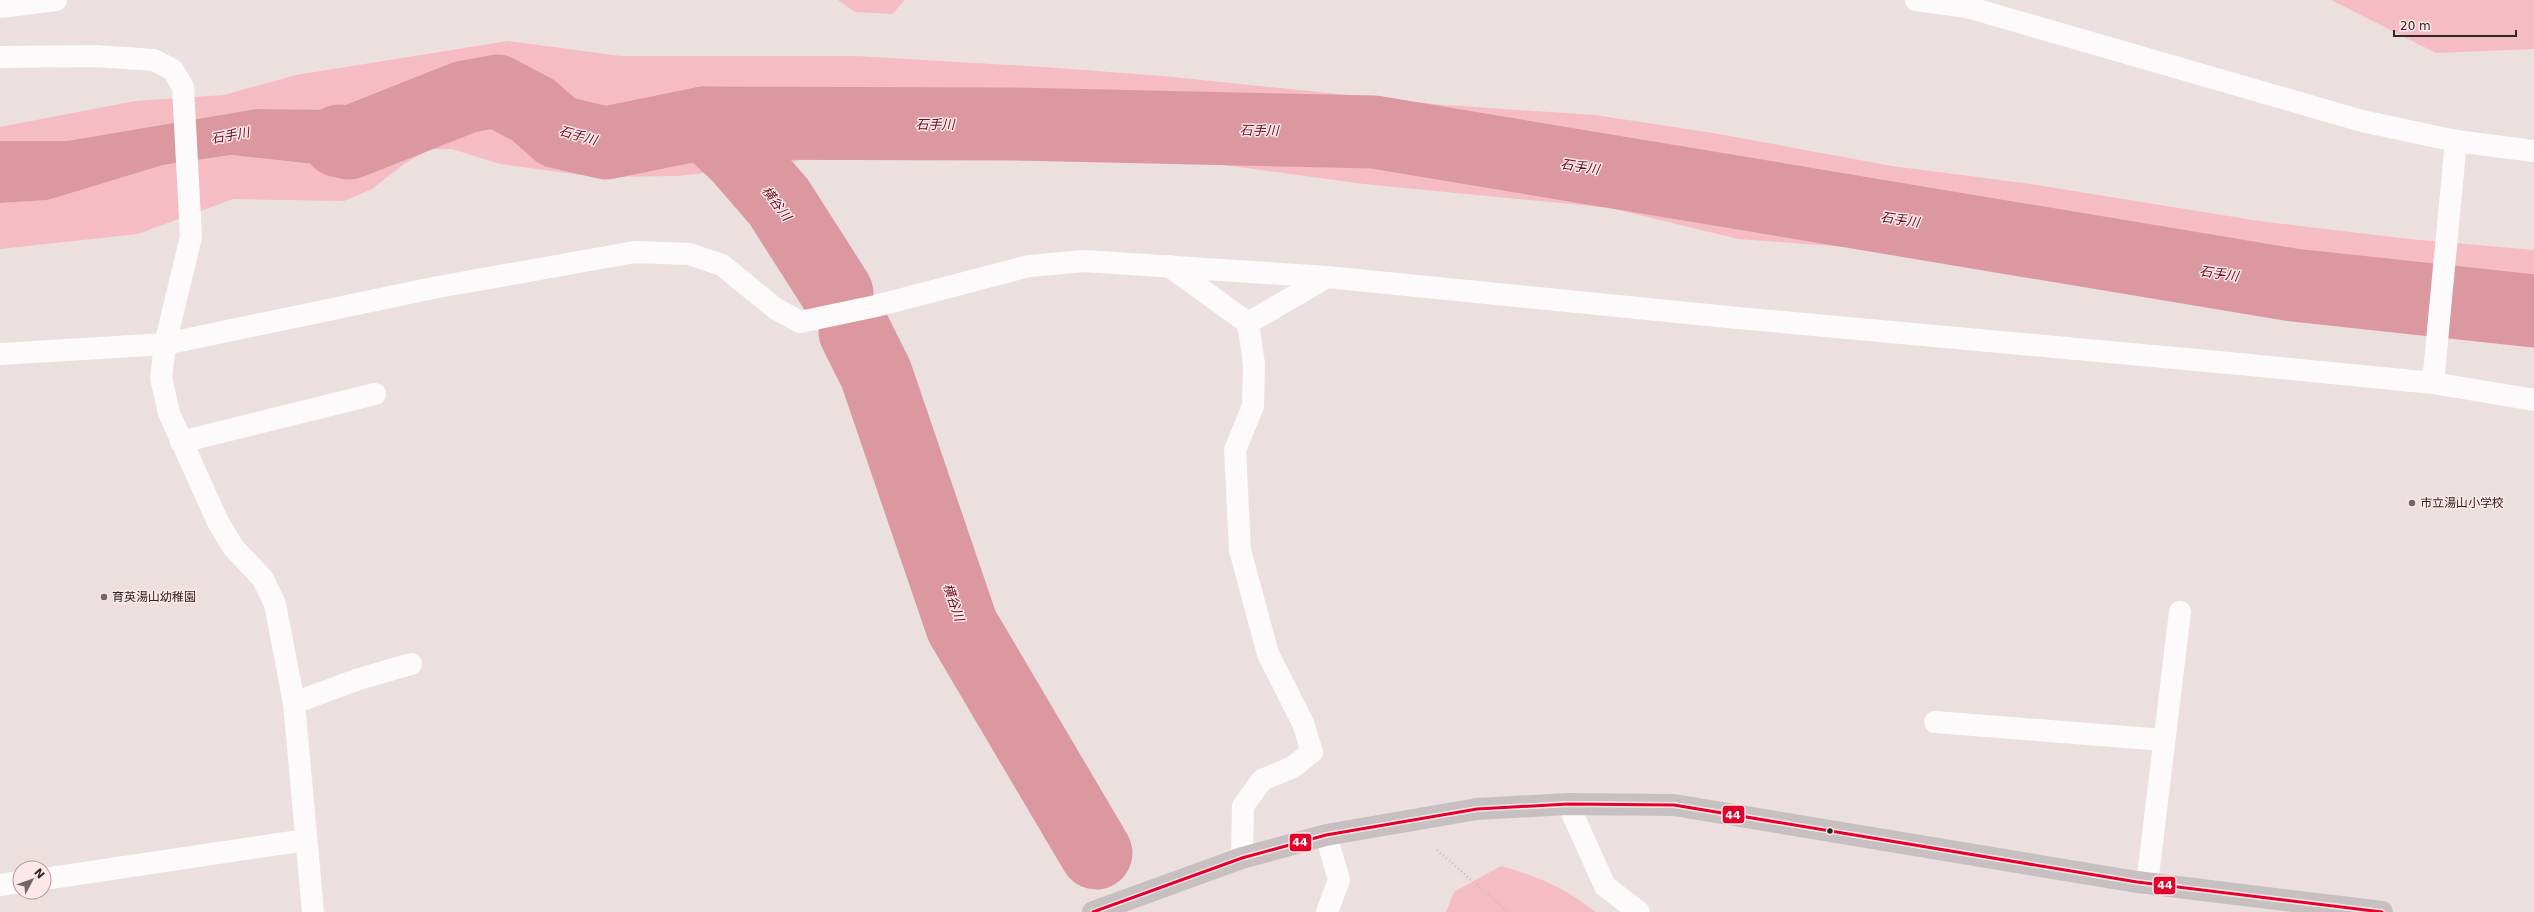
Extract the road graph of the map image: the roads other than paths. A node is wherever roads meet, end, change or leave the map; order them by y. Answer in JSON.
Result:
{"nodes":[{"id":1,"x":56,"y":0,"type":"edge"},
{"id":2,"x":1916,"y":0,"type":"edge"},
{"id":3,"x":0,"y":7,"type":"edge"},
{"id":4,"x":0,"y":57,"type":"edge"},
{"id":5,"x":2456,"y":141,"type":"junction"},
{"id":6,"x":2534,"y":151,"type":"edge"},
{"id":7,"x":1169,"y":266,"type":"junction"},
{"id":8,"x":1327,"y":278,"type":"junction"},
{"id":9,"x":1248,"y":323,"type":"junction"},
{"id":10,"x":165,"y":344,"type":"junction"},
{"id":11,"x":0,"y":354,"type":"edge"},
{"id":12,"x":2434,"y":383,"type":"junction"},
{"id":13,"x":375,"y":394,"type":"dead end"},
{"id":14,"x":2534,"y":400,"type":"edge"},
{"id":15,"x":181,"y":442,"type":"junction"},
{"id":16,"x":2180,"y":612,"type":"dead end"},
{"id":17,"x":411,"y":664,"type":"dead end"},
{"id":18,"x":294,"y":703,"type":"junction"},
{"id":19,"x":1936,"y":722,"type":"dead end"},
{"id":20,"x":2164,"y":740,"type":"junction"},
{"id":21,"x":1568,"y":804,"type":"junction"},
{"id":22,"x":1326,"y":835,"type":"junction"},
{"id":23,"x":306,"y":840,"type":"junction"},
{"id":24,"x":1242,"y":858,"type":"junction"},
{"id":25,"x":52,"y":878,"type":"edge"},
{"id":26,"x":12,"y":883,"type":"edge"},
{"id":27,"x":2147,"y":884,"type":"junction"},
{"id":28,"x":0,"y":885,"type":"edge"},
{"id":29,"x":313,"y":912,"type":"edge"},
{"id":30,"x":1092,"y":912,"type":"edge"},
{"id":31,"x":1327,"y":912,"type":"edge"},
{"id":32,"x":1639,"y":912,"type":"edge"},
{"id":33,"x":2382,"y":912,"type":"edge"}],
"edges":[{"from":1,"to":3,"type":"street"},
{"from":2,"to":5,"type":"street"},
{"from":4,"to":10,"type":"street"},
{"from":5,"to":6,"type":"street"},
{"from":5,"to":12,"type":"street"},
{"from":7,"to":8,"type":"street"},
{"from":7,"to":9,"type":"street"},
{"from":7,"to":10,"type":"street"},
{"from":8,"to":9,"type":"street"},
{"from":8,"to":12,"type":"street"},
{"from":9,"to":24,"type":"street"},
{"from":10,"to":11,"type":"street"},
{"from":10,"to":15,"type":"street"},
{"from":12,"to":14,"type":"street"},
{"from":13,"to":15,"type":"street"},
{"from":15,"to":18,"type":"street"},
{"from":16,"to":20,"type":"street"},
{"from":17,"to":18,"type":"street"},
{"from":18,"to":23,"type":"street"},
{"from":19,"to":20,"type":"street"},
{"from":20,"to":27,"type":"street"},
{"from":21,"to":22,"type":"highway"},
{"from":21,"to":27,"type":"highway"},
{"from":21,"to":32,"type":"street"},
{"from":22,"to":24,"type":"highway"},
{"from":22,"to":31,"type":"street"},
{"from":23,"to":25,"type":"street"},
{"from":23,"to":29,"type":"street"},
{"from":24,"to":30,"type":"highway"},
{"from":26,"to":28,"type":"street"},
{"from":27,"to":33,"type":"highway"}]}
